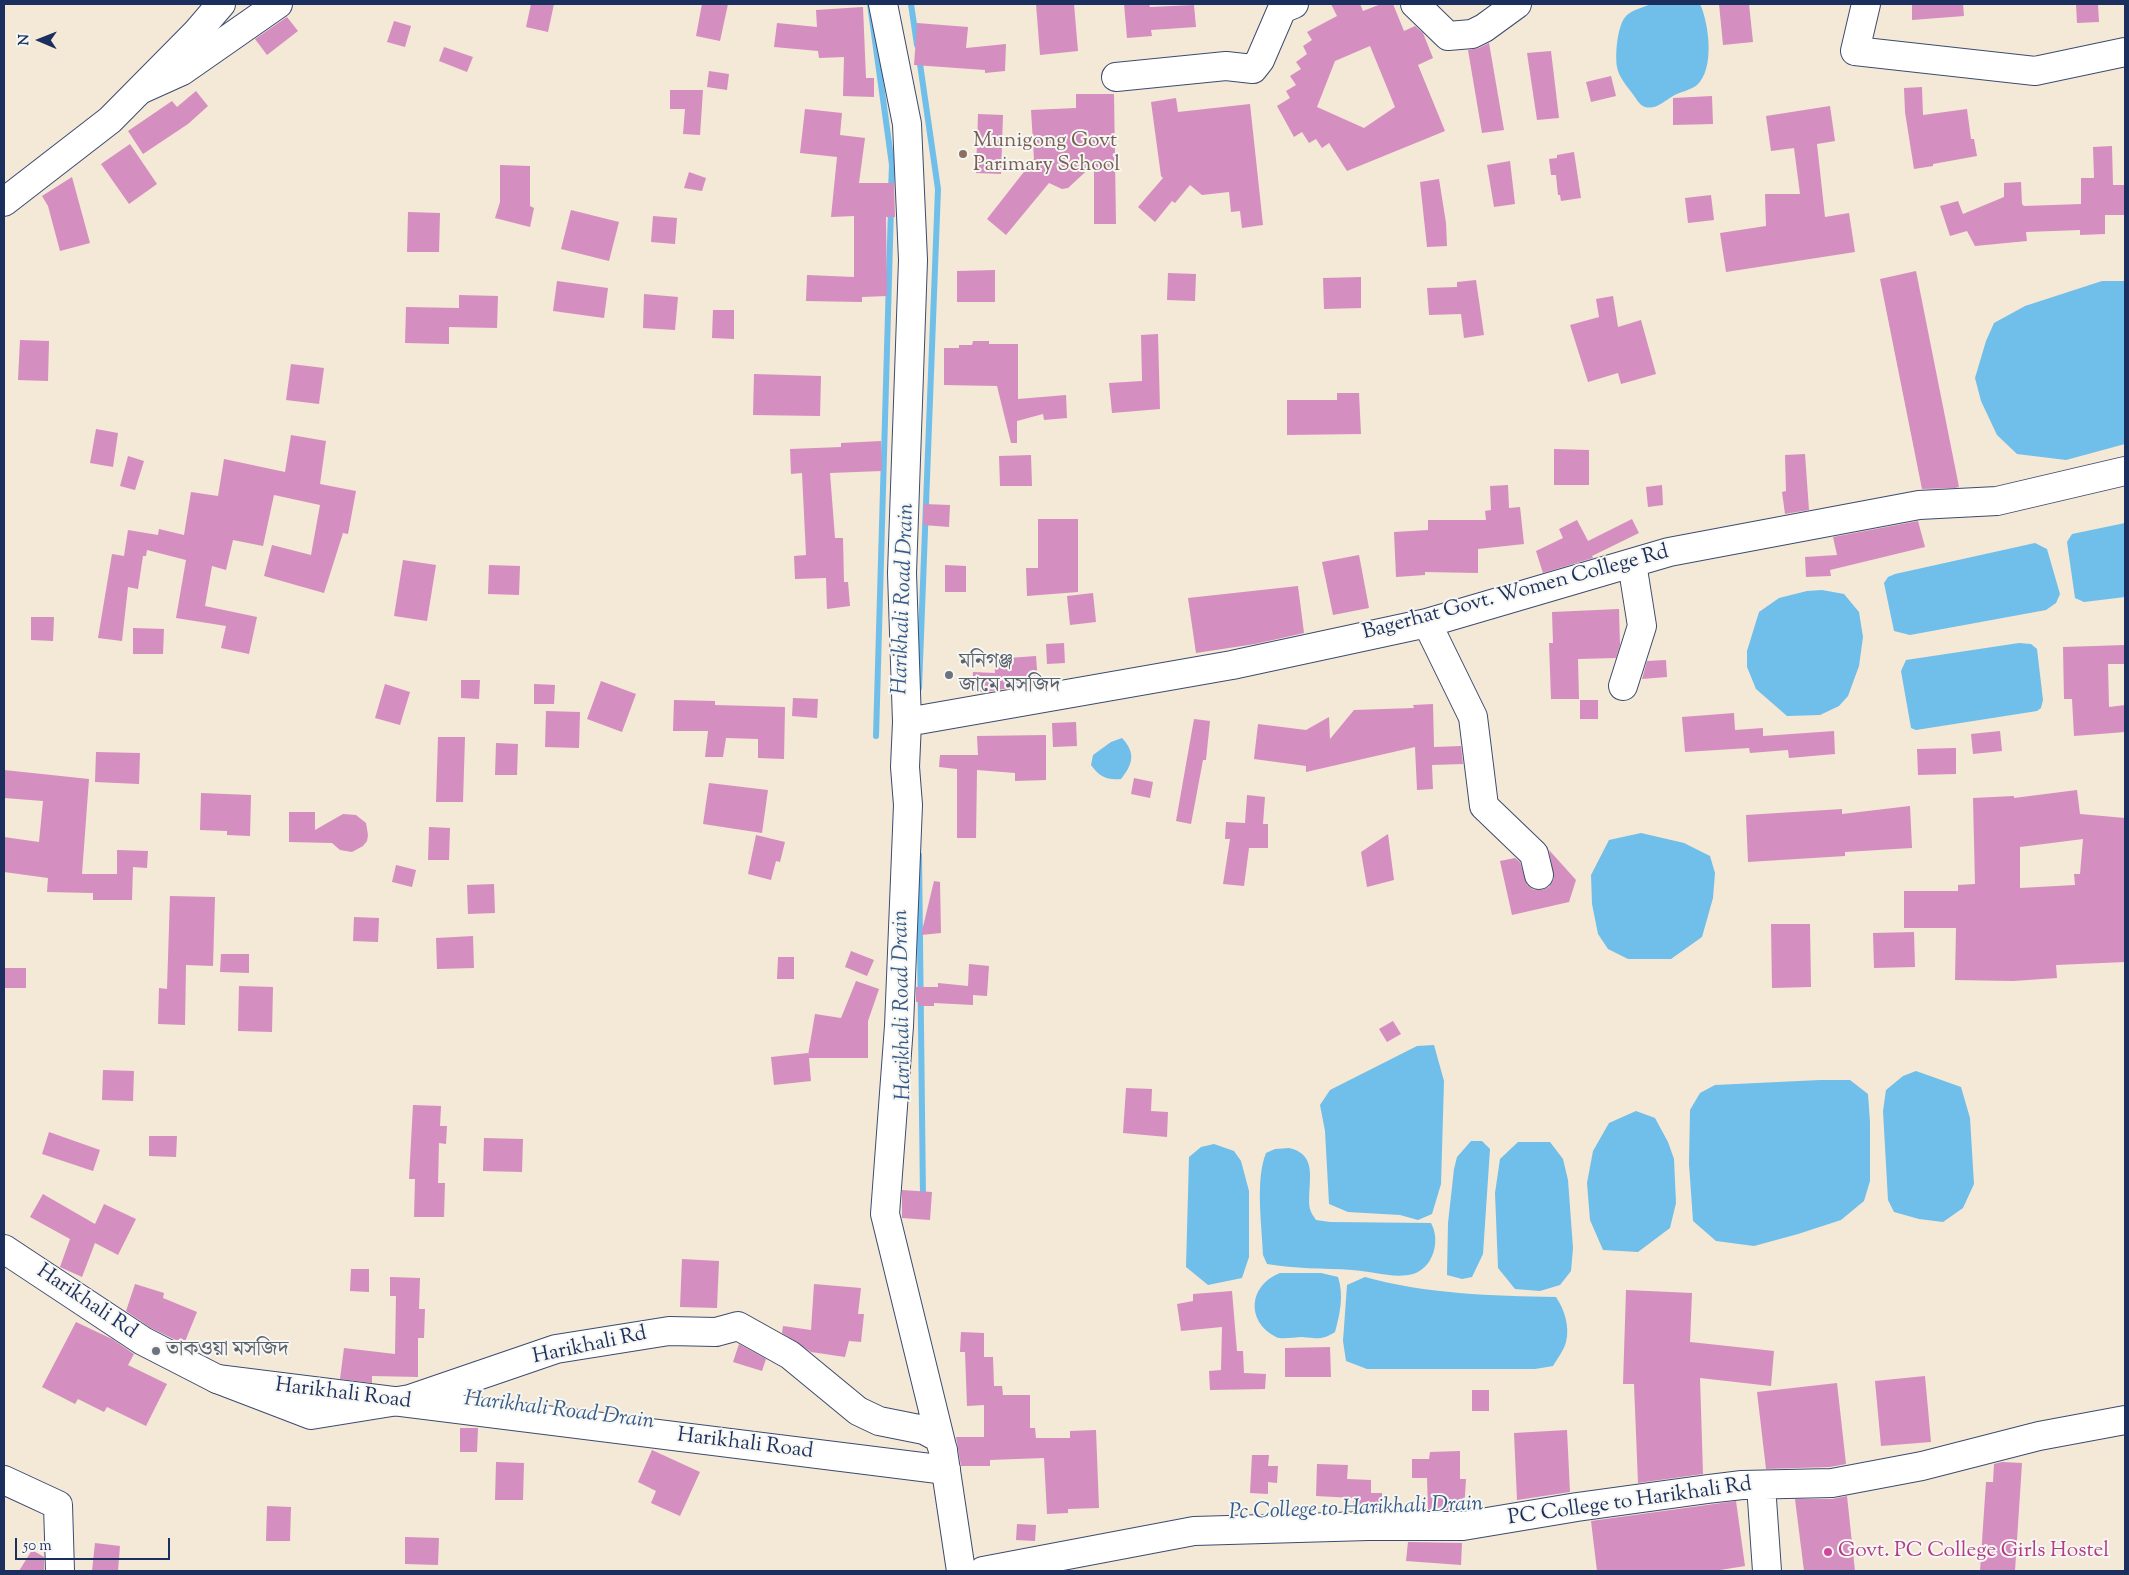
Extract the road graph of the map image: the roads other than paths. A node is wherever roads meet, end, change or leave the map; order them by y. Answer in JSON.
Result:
{"nodes":[{"id":1,"x":220,"y":4,"type":"edge"},
{"id":2,"x":278,"y":4,"type":"edge"},
{"id":3,"x":883,"y":4,"type":"edge"},
{"id":4,"x":1294,"y":4,"type":"edge"},
{"id":5,"x":1415,"y":4,"type":"edge"},
{"id":6,"x":1517,"y":4,"type":"edge"},
{"id":7,"x":1866,"y":4,"type":"edge"},
{"id":8,"x":2125,"y":52,"type":"edge"},
{"id":9,"x":1116,"y":77,"type":"dead end"},
{"id":10,"x":142,"y":88,"type":"junction"},
{"id":11,"x":4,"y":202,"type":"edge"},
{"id":12,"x":2125,"y":471,"type":"edge"},
{"id":13,"x":1632,"y":563,"type":"junction"},
{"id":14,"x":1427,"y":623,"type":"junction"},
{"id":15,"x":1623,"y":686,"type":"dead end"},
{"id":16,"x":907,"y":722,"type":"junction"},
{"id":17,"x":1539,"y":875,"type":"dead end"},
{"id":18,"x":4,"y":1249,"type":"edge"},
{"id":19,"x":217,"y":1380,"type":"junction"},
{"id":20,"x":2125,"y":1420,"type":"edge"},
{"id":21,"x":945,"y":1460,"type":"junction"},
{"id":22,"x":4,"y":1480,"type":"edge"},
{"id":23,"x":1761,"y":1485,"type":"junction"},
{"id":24,"x":60,"y":1571,"type":"edge"},
{"id":25,"x":961,"y":1571,"type":"edge"},
{"id":26,"x":983,"y":1571,"type":"edge"},
{"id":27,"x":1768,"y":1571,"type":"edge"}],
"edges":[{"from":1,"to":10,"type":"street"},
{"from":2,"to":10,"type":"street"},
{"from":3,"to":16,"type":"street"},
{"from":4,"to":9,"type":"street"},
{"from":5,"to":6,"type":"street"},
{"from":7,"to":8,"type":"street"},
{"from":10,"to":11,"type":"street"},
{"from":12,"to":13,"type":"street","name":"Bagerhat Govt. Women College Rd"},
{"from":13,"to":14,"type":"street","name":"Bagerhat Govt. Women College Rd"},
{"from":13,"to":15,"type":"street"},
{"from":14,"to":16,"type":"street","name":"Bagerhat Govt. Women College Rd"},
{"from":14,"to":17,"type":"street"},
{"from":16,"to":21,"type":"street"},
{"from":18,"to":19,"type":"street","name":"Harikhali Rd"},
{"from":19,"to":21,"type":"street","name":"Harikhali Road"},
{"from":19,"to":21,"type":"street","name":"Harikhali Rd"},
{"from":20,"to":23,"type":"street","name":"PC College to Harikhali Rd"},
{"from":21,"to":25,"type":"street"},
{"from":22,"to":24,"type":"street"},
{"from":23,"to":26,"type":"street","name":"PC College to Harikhali Rd"},
{"from":23,"to":27,"type":"street"}]}
